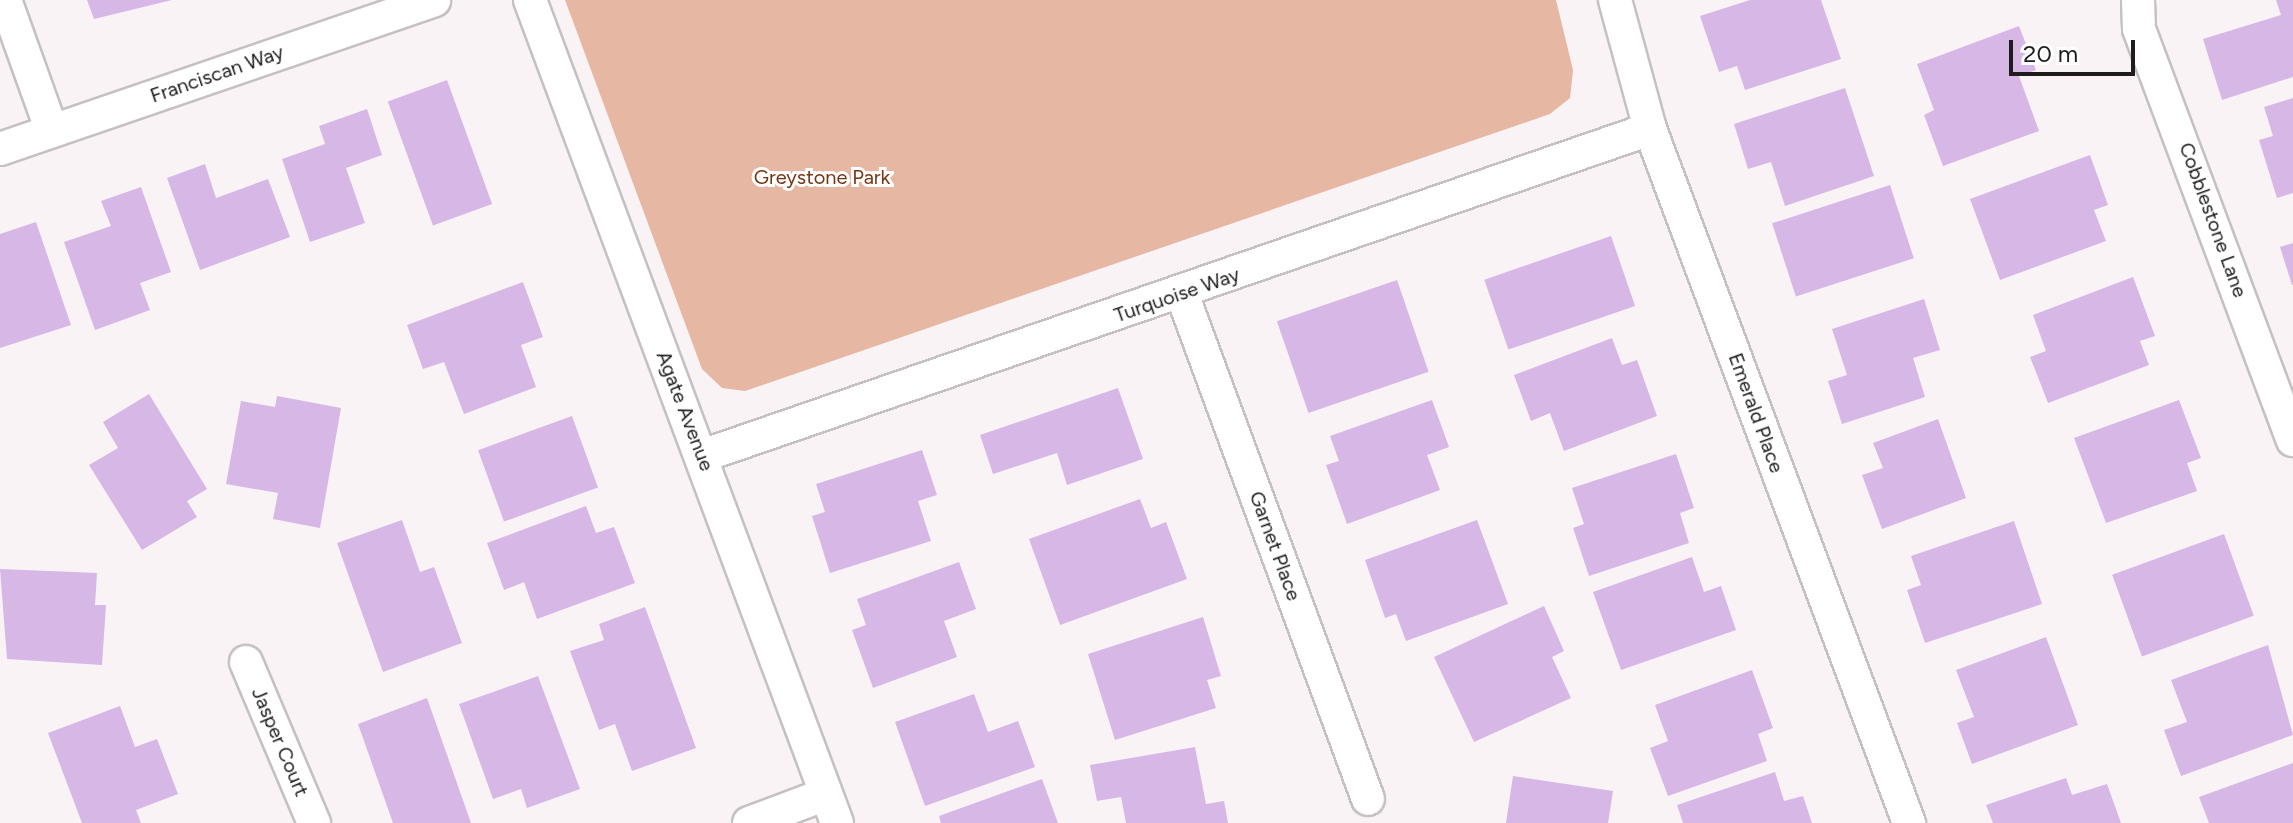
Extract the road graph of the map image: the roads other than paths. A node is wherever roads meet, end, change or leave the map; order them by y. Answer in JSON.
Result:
{"nodes":[{"id":1,"x":5,"y":0,"type":"edge"},
{"id":2,"x":434,"y":0,"type":"edge"},
{"id":3,"x":530,"y":0,"type":"edge"},
{"id":4,"x":1615,"y":0,"type":"edge"},
{"id":5,"x":2138,"y":0,"type":"edge"},
{"id":6,"x":1650,"y":129,"type":"junction"},
{"id":7,"x":52,"y":131,"type":"junction"},
{"id":8,"x":0,"y":149,"type":"edge"},
{"id":9,"x":1182,"y":294,"type":"junction"},
{"id":10,"x":2290,"y":426,"type":"edge"},
{"id":11,"x":702,"y":456,"type":"junction"},
{"id":12,"x":246,"y":662,"type":"dead end"},
{"id":13,"x":1368,"y":799,"type":"dead end"},
{"id":14,"x":831,"y":808,"type":"edge"},
{"id":15,"x":314,"y":823,"type":"edge"},
{"id":16,"x":749,"y":823,"type":"edge"},
{"id":17,"x":1909,"y":823,"type":"edge"}],
"edges":[{"from":1,"to":7,"type":"street"},
{"from":2,"to":7,"type":"street","name":"Franciscan Way"},
{"from":3,"to":11,"type":"street","name":"Agate Avenue"},
{"from":4,"to":6,"type":"street","name":"Emerald Place"},
{"from":5,"to":10,"type":"street","name":"Cobblestone Lane"},
{"from":6,"to":9,"type":"street","name":"Turquoise Way"},
{"from":6,"to":17,"type":"street","name":"Emerald Place"},
{"from":7,"to":8,"type":"street","name":"Franciscan Way"},
{"from":9,"to":11,"type":"street","name":"Turquoise Way"},
{"from":9,"to":13,"type":"street","name":"Garnet Place"},
{"from":11,"to":14,"type":"street","name":"Agate Avenue"},
{"from":12,"to":15,"type":"street","name":"Jasper Court"},
{"from":14,"to":16,"type":"street"}]}
